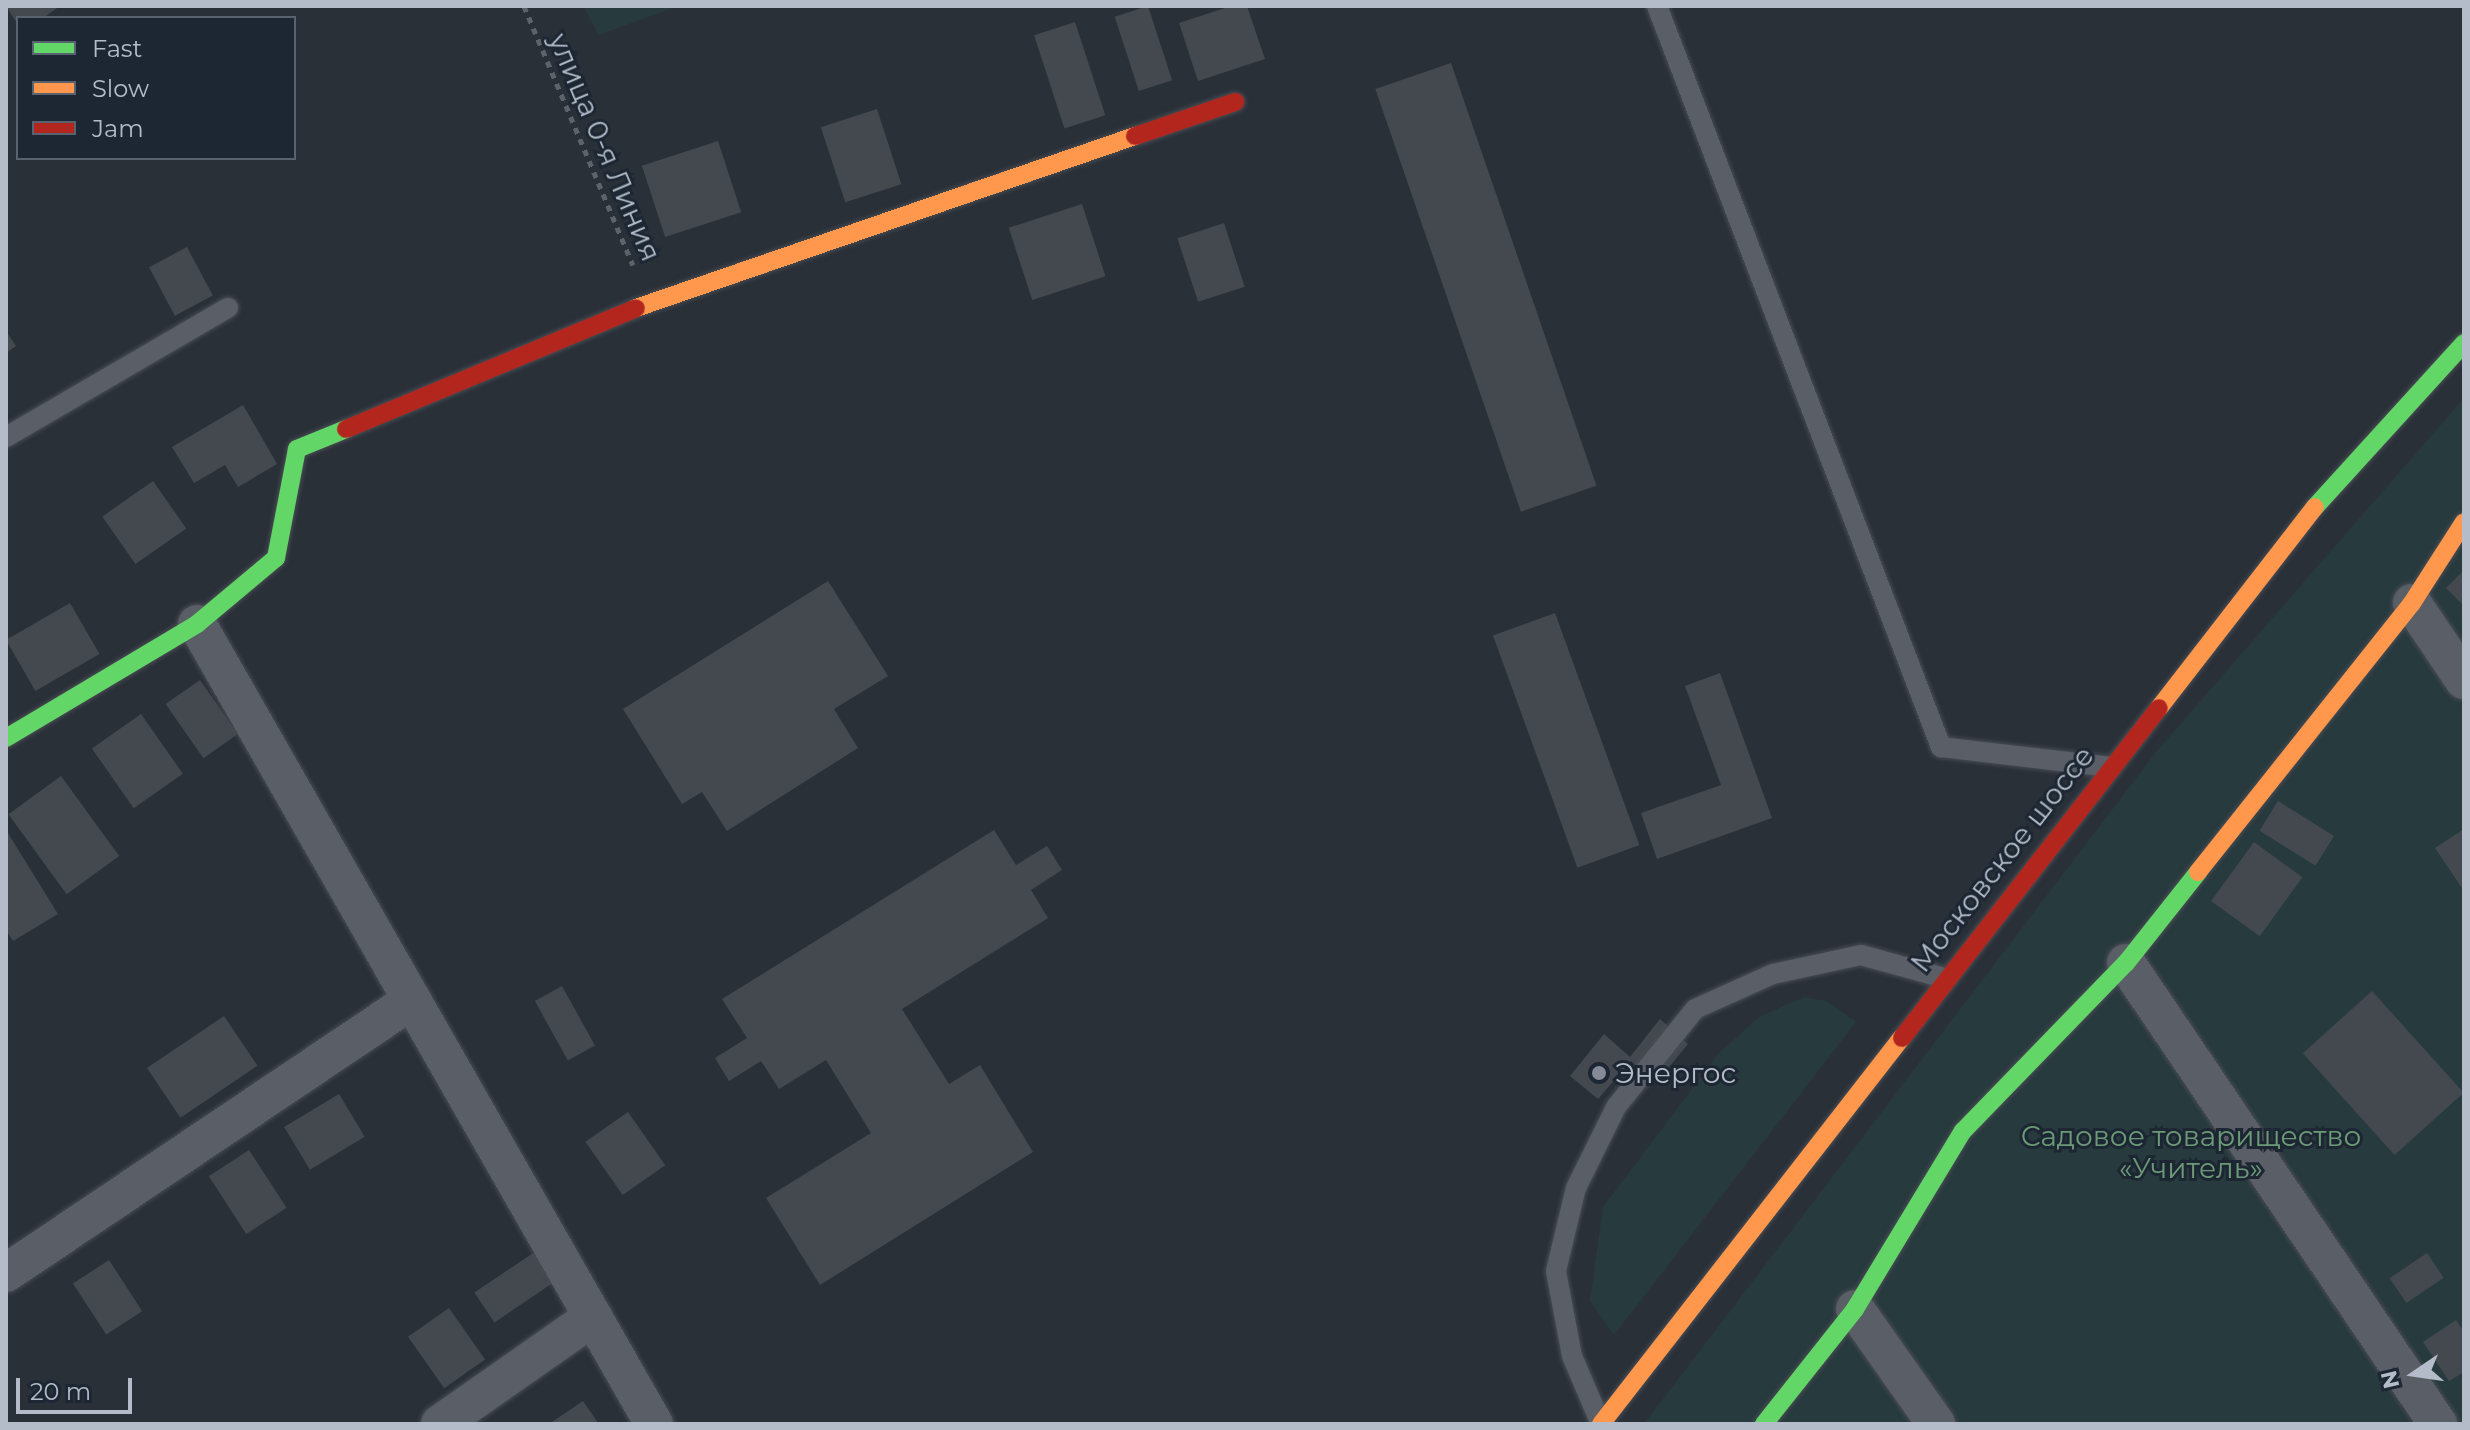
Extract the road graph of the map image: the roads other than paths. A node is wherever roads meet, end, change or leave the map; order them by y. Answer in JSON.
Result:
{"nodes":[{"id":1,"x":1657,"y":6,"type":"edge"},
{"id":2,"x":1235,"y":102,"type":"dead end"},
{"id":3,"x":228,"y":308,"type":"dead end"},
{"id":4,"x":2464,"y":343,"type":"edge"},
{"id":5,"x":6,"y":437,"type":"edge"},
{"id":6,"x":2464,"y":522,"type":"edge"},
{"id":7,"x":2412,"y":603,"type":"junction"},
{"id":8,"x":197,"y":624,"type":"junction"},
{"id":9,"x":2464,"y":680,"type":"edge"},
{"id":10,"x":6,"y":738,"type":"edge"},
{"id":11,"x":2110,"y":767,"type":"junction"},
{"id":12,"x":2126,"y":963,"type":"junction"},
{"id":13,"x":1944,"y":978,"type":"junction"},
{"id":14,"x":412,"y":1000,"type":"junction"},
{"id":15,"x":6,"y":1273,"type":"edge"},
{"id":16,"x":1855,"y":1309,"type":"junction"},
{"id":17,"x":593,"y":1317,"type":"junction"},
{"id":18,"x":440,"y":1424,"type":"edge"},
{"id":19,"x":654,"y":1424,"type":"edge"},
{"id":20,"x":1601,"y":1424,"type":"edge"},
{"id":21,"x":1764,"y":1424,"type":"edge"},
{"id":22,"x":1936,"y":1424,"type":"edge"},
{"id":23,"x":2438,"y":1424,"type":"edge"}],
"edges":[{"from":1,"to":11,"type":"lane"},
{"from":2,"to":8,"type":"main road"},
{"from":3,"to":5,"type":"lane"},
{"from":4,"to":11,"type":"main road","name":"Московское шоссе"},
{"from":6,"to":7,"type":"main road"},
{"from":7,"to":9,"type":"street"},
{"from":7,"to":12,"type":"main road"},
{"from":8,"to":10,"type":"main road"},
{"from":8,"to":14,"type":"street"},
{"from":11,"to":13,"type":"main road","name":"Московское шоссе"},
{"from":12,"to":16,"type":"main road"},
{"from":12,"to":23,"type":"street"},
{"from":13,"to":20,"type":"main road","name":"Московское шоссе"},
{"from":13,"to":20,"type":"lane"},
{"from":14,"to":15,"type":"street"},
{"from":14,"to":17,"type":"street"},
{"from":16,"to":21,"type":"main road"},
{"from":16,"to":22,"type":"street"},
{"from":17,"to":18,"type":"street"},
{"from":17,"to":19,"type":"street"}]}
